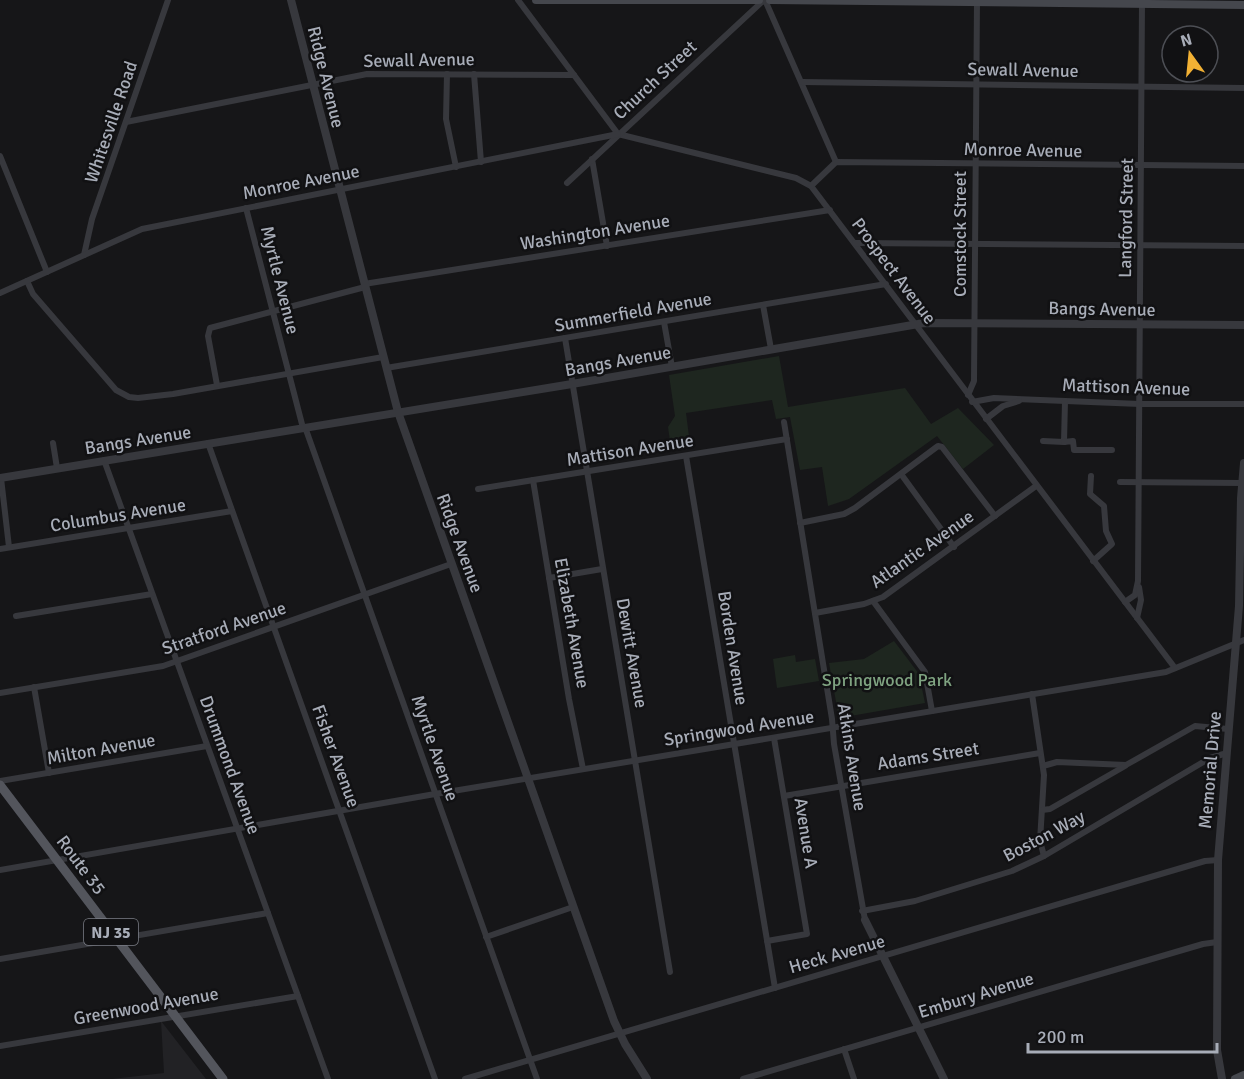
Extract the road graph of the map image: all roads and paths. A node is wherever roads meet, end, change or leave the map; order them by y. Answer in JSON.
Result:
{"nodes":[{"id":1,"x":168,"y":0,"type":"edge"},
{"id":2,"x":291,"y":0,"type":"edge"},
{"id":3,"x":518,"y":0,"type":"edge"},
{"id":4,"x":536,"y":0,"type":"edge"},
{"id":5,"x":575,"y":0,"type":"edge"},
{"id":6,"x":694,"y":0,"type":"edge"},
{"id":7,"x":759,"y":0,"type":"edge"},
{"id":8,"x":764,"y":0,"type":"edge"},
{"id":9,"x":770,"y":0,"type":"edge"},
{"id":10,"x":820,"y":0,"type":"edge"},
{"id":11,"x":977,"y":1,"type":"edge"},
{"id":12,"x":1142,"y":2,"type":"edge"},
{"id":13,"x":1244,"y":4,"type":"edge"},
{"id":14,"x":447,"y":74,"type":"junction"},
{"id":15,"x":474,"y":74,"type":"junction"},
{"id":16,"x":574,"y":75,"type":"junction"},
{"id":17,"x":802,"y":82,"type":"junction"},
{"id":18,"x":977,"y":84,"type":"junction"},
{"id":19,"x":312,"y":85,"type":"junction"},
{"id":20,"x":1142,"y":86,"type":"junction"},
{"id":21,"x":1244,"y":88,"type":"edge"},
{"id":22,"x":126,"y":123,"type":"junction"},
{"id":23,"x":618,"y":135,"type":"junction"},
{"id":24,"x":0,"y":156,"type":"edge"},
{"id":25,"x":592,"y":159,"type":"junction"},
{"id":26,"x":480,"y":162,"type":"junction"},
{"id":27,"x":836,"y":162,"type":"junction"},
{"id":28,"x":976,"y":164,"type":"junction"},
{"id":29,"x":1142,"y":166,"type":"junction"},
{"id":30,"x":1244,"y":166,"type":"edge"},
{"id":31,"x":456,"y":167,"type":"junction"},
{"id":32,"x":567,"y":183,"type":"dead end"},
{"id":33,"x":811,"y":186,"type":"junction"},
{"id":34,"x":339,"y":190,"type":"junction"},
{"id":35,"x":246,"y":208,"type":"junction"},
{"id":36,"x":830,"y":210,"type":"junction"},
{"id":37,"x":855,"y":243,"type":"junction"},
{"id":38,"x":975,"y":244,"type":"junction"},
{"id":39,"x":1141,"y":245,"type":"junction"},
{"id":40,"x":607,"y":246,"type":"junction"},
{"id":41,"x":1244,"y":246,"type":"edge"},
{"id":42,"x":84,"y":255,"type":"junction"},
{"id":43,"x":47,"y":272,"type":"junction"},
{"id":44,"x":27,"y":281,"type":"junction"},
{"id":45,"x":886,"y":284,"type":"junction"},
{"id":46,"x":365,"y":286,"type":"junction"},
{"id":47,"x":0,"y":293,"type":"edge"},
{"id":48,"x":763,"y":305,"type":"junction"},
{"id":49,"x":272,"y":311,"type":"junction"},
{"id":50,"x":664,"y":322,"type":"junction"},
{"id":51,"x":975,"y":322,"type":"junction"},
{"id":52,"x":1140,"y":324,"type":"junction"},
{"id":53,"x":916,"y":325,"type":"junction"},
{"id":54,"x":1244,"y":325,"type":"edge"},
{"id":55,"x":565,"y":338,"type":"junction"},
{"id":56,"x":771,"y":349,"type":"junction"},
{"id":57,"x":383,"y":357,"type":"junction"},
{"id":58,"x":672,"y":367,"type":"junction"},
{"id":59,"x":386,"y":368,"type":"junction"},
{"id":60,"x":288,"y":373,"type":"junction"},
{"id":61,"x":572,"y":384,"type":"junction"},
{"id":62,"x":217,"y":385,"type":"junction"},
{"id":63,"x":970,"y":398,"type":"junction"},
{"id":64,"x":1027,"y":399,"type":"junction"},
{"id":65,"x":1065,"y":400,"type":"junction"},
{"id":66,"x":1140,"y":404,"type":"junction"},
{"id":67,"x":1244,"y":404,"type":"edge"},
{"id":68,"x":398,"y":412,"type":"junction"},
{"id":69,"x":986,"y":419,"type":"junction"},
{"id":70,"x":784,"y":422,"type":"dead end"},
{"id":71,"x":304,"y":428,"type":"junction"},
{"id":72,"x":786,"y":439,"type":"junction"},
{"id":73,"x":1043,"y":441,"type":"dead end"},
{"id":74,"x":1064,"y":442,"type":"junction"},
{"id":75,"x":53,"y":443,"type":"dead end"},
{"id":76,"x":208,"y":443,"type":"junction"},
{"id":77,"x":1112,"y":450,"type":"dead end"},
{"id":78,"x":686,"y":456,"type":"junction"},
{"id":79,"x":104,"y":460,"type":"junction"},
{"id":80,"x":1244,"y":464,"type":"edge"},
{"id":81,"x":57,"y":468,"type":"junction"},
{"id":82,"x":587,"y":472,"type":"junction"},
{"id":83,"x":901,"y":474,"type":"junction"},
{"id":84,"x":1091,"y":476,"type":"dead end"},
{"id":85,"x":0,"y":478,"type":"edge"},
{"id":86,"x":533,"y":480,"type":"junction"},
{"id":87,"x":1120,"y":482,"type":"dead end"},
{"id":88,"x":1139,"y":483,"type":"junction"},
{"id":89,"x":1242,"y":483,"type":"junction"},
{"id":90,"x":1036,"y":486,"type":"junction"},
{"id":91,"x":478,"y":489,"type":"dead end"},
{"id":92,"x":232,"y":511,"type":"junction"},
{"id":93,"x":995,"y":516,"type":"junction"},
{"id":94,"x":800,"y":523,"type":"junction"},
{"id":95,"x":128,"y":528,"type":"junction"},
{"id":96,"x":954,"y":547,"type":"junction"},
{"id":97,"x":9,"y":548,"type":"junction"},
{"id":98,"x":0,"y":549,"type":"edge"},
{"id":99,"x":1093,"y":561,"type":"junction"},
{"id":100,"x":452,"y":564,"type":"junction"},
{"id":101,"x":602,"y":569,"type":"junction"},
{"id":102,"x":549,"y":578,"type":"junction"},
{"id":103,"x":1138,"y":580,"type":"junction"},
{"id":104,"x":152,"y":594,"type":"junction"},
{"id":105,"x":365,"y":595,"type":"junction"},
{"id":106,"x":873,"y":601,"type":"junction"},
{"id":107,"x":1125,"y":602,"type":"junction"},
{"id":108,"x":815,"y":613,"type":"junction"},
{"id":109,"x":16,"y":616,"type":"dead end"},
{"id":110,"x":1137,"y":618,"type":"junction"},
{"id":111,"x":274,"y":627,"type":"junction"},
{"id":112,"x":1244,"y":640,"type":"edge"},
{"id":113,"x":1236,"y":644,"type":"junction"},
{"id":114,"x":177,"y":661,"type":"junction"},
{"id":115,"x":1175,"y":668,"type":"junction"},
{"id":116,"x":34,"y":687,"type":"junction"},
{"id":117,"x":0,"y":693,"type":"edge"},
{"id":118,"x":1032,"y":694,"type":"junction"},
{"id":119,"x":932,"y":711,"type":"junction"},
{"id":120,"x":833,"y":728,"type":"junction"},
{"id":121,"x":1228,"y":729,"type":"junction"},
{"id":122,"x":774,"y":738,"type":"junction"},
{"id":123,"x":734,"y":744,"type":"junction"},
{"id":124,"x":207,"y":746,"type":"junction"},
{"id":125,"x":1040,"y":753,"type":"junction"},
{"id":126,"x":1227,"y":753,"type":"junction"},
{"id":127,"x":635,"y":761,"type":"junction"},
{"id":128,"x":1126,"y":765,"type":"junction"},
{"id":129,"x":1043,"y":766,"type":"junction"},
{"id":130,"x":583,"y":769,"type":"junction"},
{"id":131,"x":49,"y":773,"type":"junction"},
{"id":132,"x":528,"y":779,"type":"junction"},
{"id":133,"x":0,"y":783,"type":"edge"},
{"id":134,"x":841,"y":785,"type":"junction"},
{"id":135,"x":435,"y":794,"type":"junction"},
{"id":136,"x":784,"y":796,"type":"junction"},
{"id":137,"x":1042,"y":810,"type":"junction"},
{"id":138,"x":340,"y":811,"type":"junction"},
{"id":139,"x":237,"y":828,"type":"junction"},
{"id":140,"x":1044,"y":856,"type":"junction"},
{"id":141,"x":56,"y":860,"type":"junction"},
{"id":142,"x":1218,"y":860,"type":"junction"},
{"id":143,"x":0,"y":870,"type":"edge"},
{"id":144,"x":573,"y":907,"type":"junction"},
{"id":145,"x":862,"y":911,"type":"junction"},
{"id":146,"x":268,"y":913,"type":"junction"},
{"id":147,"x":865,"y":920,"type":"joint"},
{"id":148,"x":486,"y":937,"type":"junction"},
{"id":149,"x":117,"y":939,"type":"junction"},
{"id":150,"x":767,"y":941,"type":"junction"},
{"id":151,"x":1217,"y":942,"type":"junction"},
{"id":152,"x":882,"y":956,"type":"junction"},
{"id":153,"x":0,"y":959,"type":"edge"},
{"id":154,"x":670,"y":972,"type":"dead end"},
{"id":155,"x":775,"y":988,"type":"junction"},
{"id":156,"x":298,"y":996,"type":"junction"},
{"id":157,"x":176,"y":1017,"type":"junction"},
{"id":158,"x":919,"y":1028,"type":"junction"},
{"id":159,"x":620,"y":1033,"type":"junction"},
{"id":160,"x":0,"y":1046,"type":"edge"},
{"id":161,"x":844,"y":1049,"type":"junction"},
{"id":162,"x":530,"y":1060,"type":"junction"},
{"id":163,"x":774,"y":1070,"type":"junction"},
{"id":164,"x":1244,"y":1075,"type":"edge"},
{"id":165,"x":223,"y":1079,"type":"edge"},
{"id":166,"x":328,"y":1079,"type":"edge"},
{"id":167,"x":435,"y":1079,"type":"edge"},
{"id":168,"x":465,"y":1079,"type":"edge"},
{"id":169,"x":537,"y":1079,"type":"edge"},
{"id":170,"x":647,"y":1079,"type":"edge"},
{"id":171,"x":743,"y":1079,"type":"edge"},
{"id":172,"x":778,"y":1079,"type":"edge"},
{"id":173,"x":854,"y":1079,"type":"edge"},
{"id":174,"x":944,"y":1079,"type":"edge"},
{"id":175,"x":1222,"y":1079,"type":"edge"},
{"id":176,"x":1235,"y":1079,"type":"edge"}],
"edges":[{"from":1,"to":22,"type":"street","name":"Whitesville Road"},
{"from":2,"to":19,"type":"street","name":"Ridge Avenue"},
{"from":3,"to":16,"type":"street"},
{"from":4,"to":5,"type":"main road"},
{"from":5,"to":6,"type":"main road"},
{"from":6,"to":7,"type":"main road"},
{"from":8,"to":17,"type":"street"},
{"from":8,"to":23,"type":"street","name":"Church Street"},
{"from":9,"to":10,"type":"main road"},
{"from":10,"to":11,"type":"main road"},
{"from":11,"to":12,"type":"main road"},
{"from":11,"to":18,"type":"street","name":"Comstock Street"},
{"from":12,"to":13,"type":"main road"},
{"from":12,"to":20,"type":"street","name":"Langford Street"},
{"from":14,"to":15,"type":"street","name":"Sewall Avenue"},
{"from":14,"to":19,"type":"street","name":"Sewall Avenue"},
{"from":14,"to":31,"type":"street"},
{"from":15,"to":16,"type":"street","name":"Sewall Avenue"},
{"from":15,"to":26,"type":"street"},
{"from":16,"to":23,"type":"street"},
{"from":17,"to":18,"type":"street","name":"Sewall Avenue"},
{"from":17,"to":27,"type":"street"},
{"from":18,"to":20,"type":"street","name":"Sewall Avenue"},
{"from":18,"to":28,"type":"street","name":"Comstock Street"},
{"from":19,"to":22,"type":"street","name":"Sewall Avenue"},
{"from":19,"to":34,"type":"street","name":"Ridge Avenue"},
{"from":20,"to":21,"type":"street","name":"Sewall Avenue"},
{"from":20,"to":29,"type":"street","name":"Langford Street"},
{"from":22,"to":42,"type":"street","name":"Whitesville Road"},
{"from":23,"to":25,"type":"street","name":"Church Street"},
{"from":23,"to":26,"type":"street","name":"Monroe Avenue"},
{"from":23,"to":33,"type":"street","name":"Prospect Avenue"},
{"from":24,"to":43,"type":"street"},
{"from":25,"to":32,"type":"street","name":"Church Street"},
{"from":25,"to":40,"type":"street"},
{"from":26,"to":31,"type":"street","name":"Monroe Avenue"},
{"from":27,"to":28,"type":"street","name":"Monroe Avenue"},
{"from":27,"to":33,"type":"street"},
{"from":28,"to":29,"type":"street","name":"Monroe Avenue"},
{"from":28,"to":38,"type":"street","name":"Comstock Street"},
{"from":29,"to":30,"type":"street","name":"Monroe Avenue"},
{"from":29,"to":39,"type":"street","name":"Langford Street"},
{"from":31,"to":34,"type":"street","name":"Monroe Avenue"},
{"from":33,"to":36,"type":"street","name":"Prospect Avenue"},
{"from":34,"to":35,"type":"street","name":"Monroe Avenue"},
{"from":34,"to":46,"type":"street","name":"Ridge Avenue"},
{"from":35,"to":42,"type":"street","name":"Monroe Avenue"},
{"from":35,"to":49,"type":"street","name":"Myrtle Avenue"},
{"from":36,"to":37,"type":"street","name":"Prospect Avenue"},
{"from":36,"to":40,"type":"street","name":"Washington Avenue"},
{"from":37,"to":38,"type":"street"},
{"from":37,"to":45,"type":"street","name":"Prospect Avenue"},
{"from":38,"to":39,"type":"street"},
{"from":38,"to":51,"type":"street","name":"Comstock Street"},
{"from":39,"to":41,"type":"street"},
{"from":39,"to":52,"type":"street","name":"Langford Street"},
{"from":40,"to":46,"type":"street","name":"Washington Avenue"},
{"from":42,"to":43,"type":"street","name":"Monroe Avenue"},
{"from":43,"to":44,"type":"street","name":"Monroe Avenue"},
{"from":44,"to":47,"type":"street","name":"Monroe Avenue"},
{"from":44,"to":62,"type":"street"},
{"from":45,"to":48,"type":"street","name":"Summerfield Avenue"},
{"from":45,"to":53,"type":"street","name":"Prospect Avenue"},
{"from":46,"to":49,"type":"street","name":"Washington Avenue"},
{"from":46,"to":57,"type":"street","name":"Ridge Avenue"},
{"from":48,"to":50,"type":"street","name":"Summerfield Avenue"},
{"from":48,"to":56,"type":"street"},
{"from":49,"to":60,"type":"street","name":"Myrtle Avenue"},
{"from":49,"to":62,"type":"street","name":"Washington Avenue"},
{"from":50,"to":55,"type":"street","name":"Summerfield Avenue"},
{"from":50,"to":58,"type":"street"},
{"from":51,"to":52,"type":"street","name":"Bangs Avenue"},
{"from":51,"to":53,"type":"street","name":"Bangs Avenue"},
{"from":51,"to":63,"type":"street","name":"Comstock Street"},
{"from":52,"to":54,"type":"street","name":"Bangs Avenue"},
{"from":52,"to":66,"type":"street","name":"Langford Street"},
{"from":53,"to":56,"type":"street","name":"Bangs Avenue"},
{"from":53,"to":63,"type":"street","name":"Prospect Avenue"},
{"from":55,"to":59,"type":"street","name":"Summerfield Avenue"},
{"from":55,"to":61,"type":"street","name":"Dewitt Avenue"},
{"from":56,"to":58,"type":"street","name":"Bangs Avenue"},
{"from":57,"to":59,"type":"street","name":"Ridge Avenue"},
{"from":57,"to":60,"type":"street"},
{"from":58,"to":61,"type":"street","name":"Bangs Avenue"},
{"from":59,"to":68,"type":"street","name":"Ridge Avenue"},
{"from":60,"to":62,"type":"street"},
{"from":60,"to":71,"type":"street","name":"Myrtle Avenue"},
{"from":61,"to":68,"type":"street","name":"Bangs Avenue"},
{"from":61,"to":82,"type":"street","name":"Dewitt Avenue"},
{"from":63,"to":64,"type":"street","name":"Mattison Avenue"},
{"from":63,"to":69,"type":"street","name":"Prospect Avenue"},
{"from":64,"to":65,"type":"street","name":"Mattison Avenue"},
{"from":64,"to":69,"type":"street"},
{"from":65,"to":66,"type":"street","name":"Mattison Avenue"},
{"from":65,"to":74,"type":"street"},
{"from":66,"to":67,"type":"street","name":"Mattison Avenue"},
{"from":66,"to":88,"type":"street","name":"Langford Street"},
{"from":68,"to":71,"type":"street","name":"Bangs Avenue"},
{"from":68,"to":100,"type":"street","name":"Ridge Avenue"},
{"from":69,"to":90,"type":"street","name":"Prospect Avenue"},
{"from":70,"to":72,"type":"street","name":"Atkins Avenue"},
{"from":71,"to":76,"type":"street","name":"Bangs Avenue"},
{"from":71,"to":105,"type":"street","name":"Myrtle Avenue"},
{"from":72,"to":78,"type":"street","name":"Mattison Avenue"},
{"from":72,"to":94,"type":"street","name":"Atkins Avenue"},
{"from":73,"to":74,"type":"street"},
{"from":74,"to":77,"type":"street"},
{"from":75,"to":81,"type":"street"},
{"from":76,"to":79,"type":"street","name":"Bangs Avenue"},
{"from":76,"to":92,"type":"street","name":"Fisher Avenue"},
{"from":78,"to":82,"type":"street","name":"Mattison Avenue"},
{"from":78,"to":123,"type":"street","name":"Borden Avenue"},
{"from":79,"to":81,"type":"street","name":"Bangs Avenue"},
{"from":79,"to":95,"type":"street","name":"Drummond Avenue"},
{"from":80,"to":89,"type":"street","name":"Memorial Drive"},
{"from":81,"to":85,"type":"street","name":"Bangs Avenue"},
{"from":82,"to":86,"type":"street","name":"Mattison Avenue"},
{"from":82,"to":101,"type":"street","name":"Dewitt Avenue"},
{"from":83,"to":93,"type":"street"},
{"from":83,"to":94,"type":"street"},
{"from":83,"to":96,"type":"street"},
{"from":84,"to":99,"type":"street"},
{"from":85,"to":97,"type":"street"},
{"from":86,"to":91,"type":"street","name":"Mattison Avenue"},
{"from":86,"to":102,"type":"street","name":"Elizabeth Avenue"},
{"from":87,"to":88,"type":"street"},
{"from":88,"to":89,"type":"street"},
{"from":88,"to":103,"type":"street","name":"Langford Street"},
{"from":89,"to":113,"type":"street","name":"Memorial Drive"},
{"from":90,"to":93,"type":"street","name":"Atlantic Avenue"},
{"from":90,"to":99,"type":"street","name":"Prospect Avenue"},
{"from":92,"to":95,"type":"street","name":"Columbus Avenue"},
{"from":92,"to":111,"type":"street","name":"Fisher Avenue"},
{"from":93,"to":96,"type":"street","name":"Atlantic Avenue"},
{"from":94,"to":108,"type":"street","name":"Atkins Avenue"},
{"from":95,"to":97,"type":"street","name":"Columbus Avenue"},
{"from":95,"to":104,"type":"street","name":"Drummond Avenue"},
{"from":96,"to":106,"type":"street","name":"Atlantic Avenue"},
{"from":97,"to":98,"type":"street","name":"Columbus Avenue"},
{"from":99,"to":107,"type":"street","name":"Prospect Avenue"},
{"from":100,"to":105,"type":"street","name":"Stratford Avenue"},
{"from":100,"to":132,"type":"street","name":"Ridge Avenue"},
{"from":101,"to":102,"type":"street"},
{"from":101,"to":127,"type":"street","name":"Dewitt Avenue"},
{"from":102,"to":130,"type":"street","name":"Elizabeth Avenue"},
{"from":103,"to":107,"type":"street","name":"Langford Street"},
{"from":103,"to":110,"type":"street","name":"Langford Street"},
{"from":104,"to":109,"type":"street"},
{"from":104,"to":114,"type":"street","name":"Drummond Avenue"},
{"from":105,"to":111,"type":"street","name":"Stratford Avenue"},
{"from":105,"to":135,"type":"street","name":"Myrtle Avenue"},
{"from":106,"to":108,"type":"street","name":"Atlantic Avenue"},
{"from":106,"to":119,"type":"street"},
{"from":107,"to":110,"type":"street","name":"Prospect Avenue"},
{"from":108,"to":120,"type":"street","name":"Atkins Avenue"},
{"from":110,"to":115,"type":"street","name":"Prospect Avenue"},
{"from":111,"to":114,"type":"street","name":"Stratford Avenue"},
{"from":111,"to":138,"type":"street","name":"Fisher Avenue"},
{"from":112,"to":113,"type":"street","name":"Springwood Avenue"},
{"from":113,"to":115,"type":"street","name":"Springwood Avenue"},
{"from":113,"to":121,"type":"street","name":"Memorial Drive"},
{"from":114,"to":116,"type":"street","name":"Stratford Avenue"},
{"from":114,"to":124,"type":"street","name":"Drummond Avenue"},
{"from":115,"to":118,"type":"street","name":"Springwood Avenue"},
{"from":116,"to":117,"type":"street","name":"Stratford Avenue"},
{"from":116,"to":131,"type":"street"},
{"from":118,"to":119,"type":"street","name":"Springwood Avenue"},
{"from":118,"to":125,"type":"street"},
{"from":119,"to":120,"type":"street","name":"Springwood Avenue"},
{"from":120,"to":122,"type":"street","name":"Springwood Avenue"},
{"from":120,"to":134,"type":"street","name":"Atkins Avenue"},
{"from":121,"to":126,"type":"street","name":"Memorial Drive"},
{"from":121,"to":128,"type":"street"},
{"from":122,"to":123,"type":"street","name":"Springwood Avenue"},
{"from":122,"to":136,"type":"street","name":"Avenue A"},
{"from":123,"to":127,"type":"street","name":"Springwood Avenue"},
{"from":123,"to":150,"type":"street","name":"Borden Avenue"},
{"from":124,"to":131,"type":"street","name":"Milton Avenue"},
{"from":124,"to":139,"type":"street","name":"Drummond Avenue"},
{"from":125,"to":129,"type":"street"},
{"from":125,"to":134,"type":"street","name":"Adams Street"},
{"from":126,"to":140,"type":"street","name":"Boston Way"},
{"from":126,"to":142,"type":"street","name":"Memorial Drive"},
{"from":127,"to":130,"type":"street","name":"Springwood Avenue"},
{"from":127,"to":154,"type":"street","name":"Dewitt Avenue"},
{"from":128,"to":129,"type":"street"},
{"from":128,"to":137,"type":"street"},
{"from":129,"to":137,"type":"street"},
{"from":130,"to":132,"type":"street","name":"Springwood Avenue"},
{"from":131,"to":133,"type":"street","name":"Milton Avenue"},
{"from":132,"to":135,"type":"street","name":"Springwood Avenue"},
{"from":132,"to":144,"type":"street","name":"Ridge Avenue"},
{"from":133,"to":141,"type":"main road","name":"Route 35","number":"NJ 35"},
{"from":134,"to":136,"type":"street","name":"Adams Street"},
{"from":134,"to":145,"type":"street","name":"Atkins Avenue"},
{"from":135,"to":138,"type":"street","name":"Springwood Avenue"},
{"from":135,"to":148,"type":"street","name":"Myrtle Avenue"},
{"from":136,"to":150,"type":"street","name":"Avenue A"},
{"from":137,"to":140,"type":"street"},
{"from":138,"to":139,"type":"street","name":"Springwood Avenue"},
{"from":138,"to":167,"type":"street","name":"Fisher Avenue"},
{"from":139,"to":141,"type":"street","name":"Springwood Avenue"},
{"from":139,"to":146,"type":"street","name":"Drummond Avenue"},
{"from":140,"to":145,"type":"street","name":"Boston Way"},
{"from":141,"to":143,"type":"street","name":"Springwood Avenue"},
{"from":141,"to":149,"type":"main road","name":"Route 35","number":"NJ 35"},
{"from":142,"to":151,"type":"street","name":"Memorial Drive"},
{"from":142,"to":152,"type":"street","name":"Heck Avenue"},
{"from":144,"to":148,"type":"street"},
{"from":144,"to":159,"type":"street","name":"Ridge Avenue"},
{"from":145,"to":147,"type":"street","name":"Atkins Avenue"},
{"from":146,"to":149,"type":"street"},
{"from":146,"to":156,"type":"street","name":"Drummond Avenue"},
{"from":147,"to":152,"type":"street","name":"Atkins Avenue"},
{"from":148,"to":162,"type":"street","name":"Myrtle Avenue"},
{"from":149,"to":153,"type":"street"},
{"from":149,"to":157,"type":"main road","name":"Route 35","number":"NJ 35"},
{"from":150,"to":155,"type":"street","name":"Borden Avenue"},
{"from":151,"to":158,"type":"street","name":"Embury Avenue"},
{"from":151,"to":175,"type":"street","name":"Memorial Drive"},
{"from":152,"to":155,"type":"street","name":"Heck Avenue"},
{"from":152,"to":158,"type":"street","name":"Atkins Avenue"},
{"from":155,"to":159,"type":"street","name":"Heck Avenue"},
{"from":156,"to":157,"type":"street","name":"Greenwood Avenue"},
{"from":156,"to":166,"type":"street","name":"Drummond Avenue"},
{"from":157,"to":160,"type":"street","name":"Greenwood Avenue"},
{"from":157,"to":165,"type":"main road","name":"Route 35","number":"NJ 35"},
{"from":158,"to":161,"type":"street","name":"Embury Avenue"},
{"from":158,"to":174,"type":"street","name":"Atkins Avenue"},
{"from":159,"to":162,"type":"street","name":"Heck Avenue"},
{"from":159,"to":170,"type":"street","name":"Ridge Avenue"},
{"from":161,"to":163,"type":"street","name":"Embury Avenue"},
{"from":161,"to":173,"type":"street"},
{"from":162,"to":168,"type":"street","name":"Heck Avenue"},
{"from":162,"to":169,"type":"street","name":"Myrtle Avenue"},
{"from":163,"to":171,"type":"street","name":"Embury Avenue"},
{"from":163,"to":172,"type":"street"},
{"from":164,"to":176,"type":"main road"}]}
